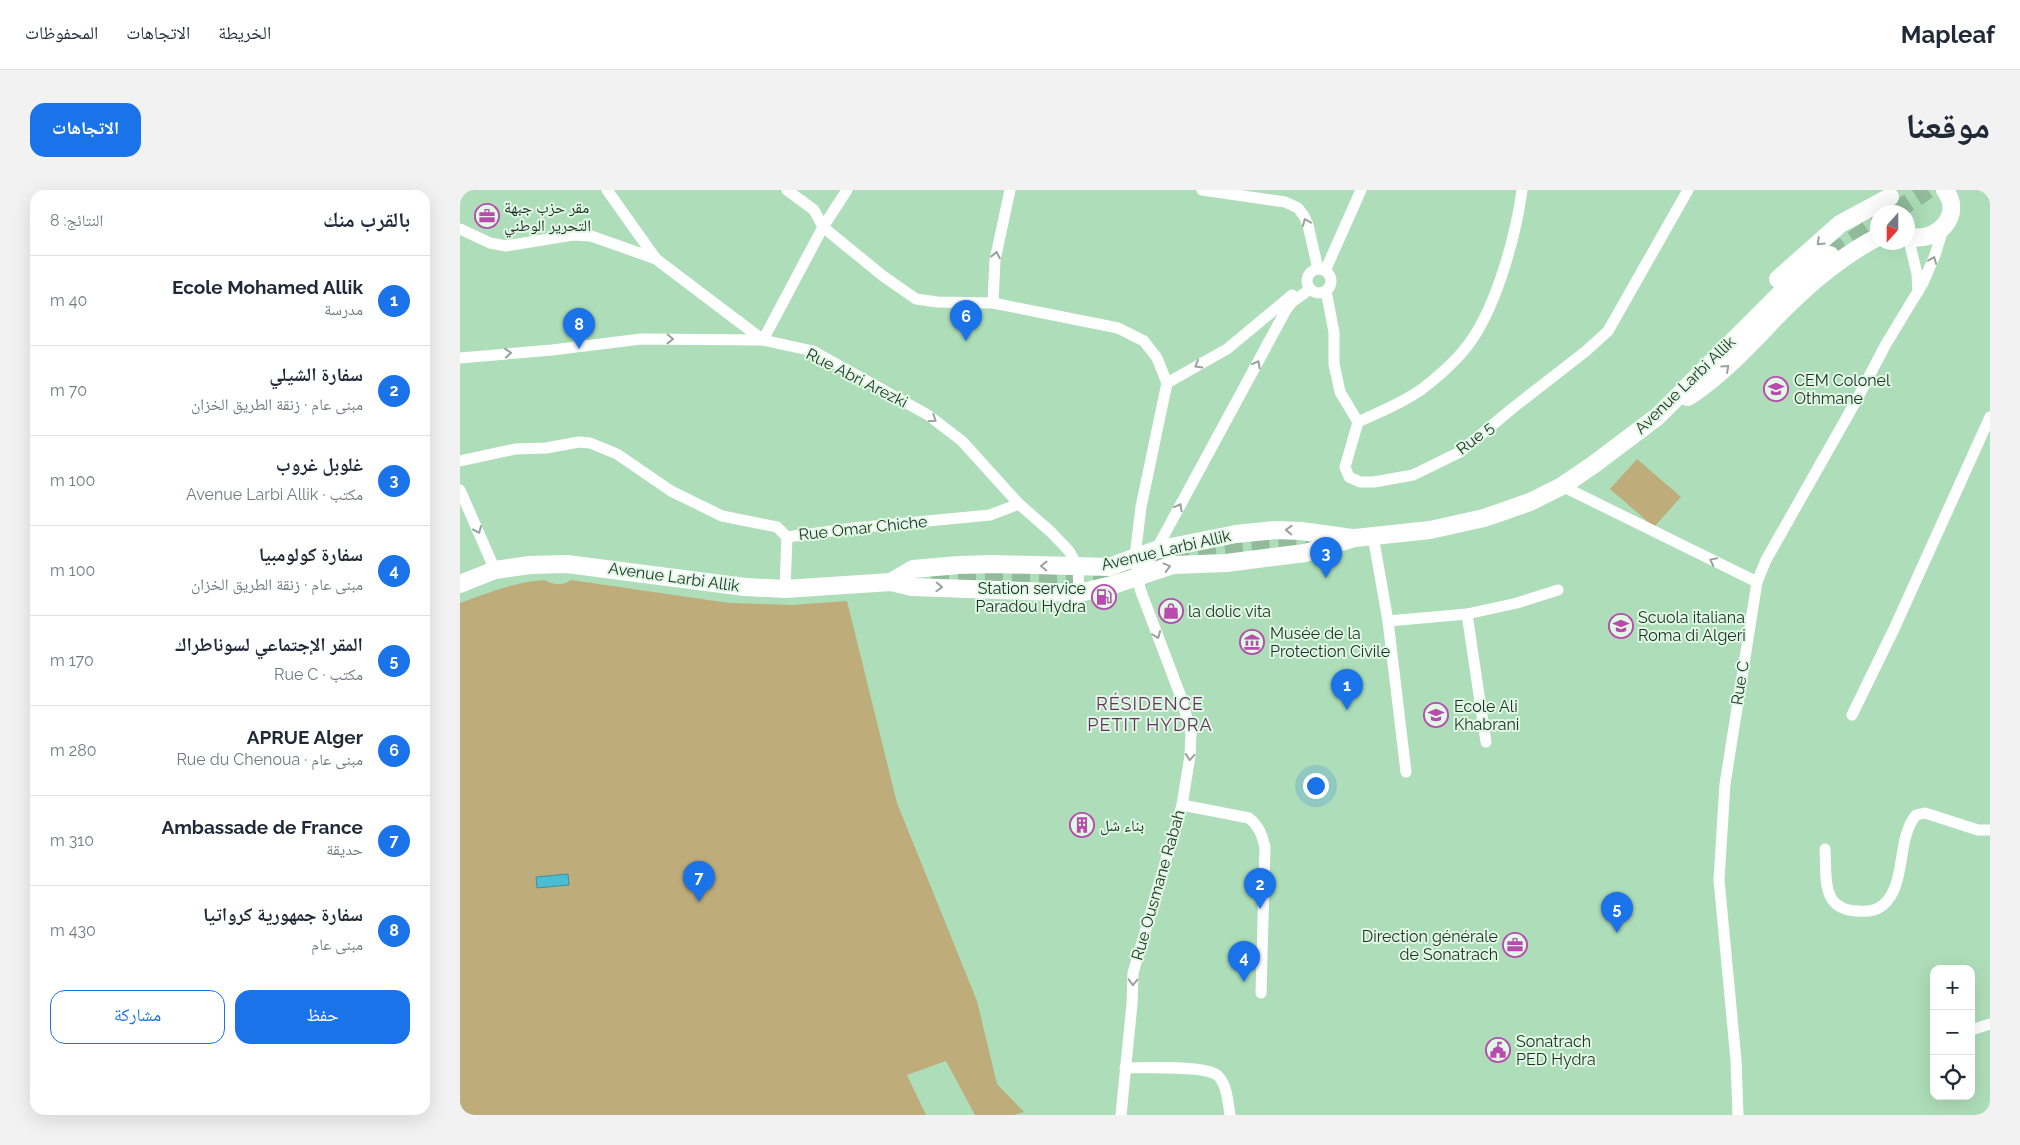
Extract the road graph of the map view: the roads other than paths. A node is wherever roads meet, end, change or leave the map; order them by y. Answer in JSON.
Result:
{"nodes":[{"id":1,"x":607,"y":190,"type":"edge"},
{"id":2,"x":787,"y":190,"type":"edge"},
{"id":3,"x":848,"y":190,"type":"edge"},
{"id":4,"x":1010,"y":190,"type":"edge"},
{"id":5,"x":1202,"y":190,"type":"edge"},
{"id":6,"x":1360,"y":190,"type":"edge"},
{"id":7,"x":1522,"y":190,"type":"edge"},
{"id":8,"x":1688,"y":190,"type":"edge"},
{"id":9,"x":1869,"y":190,"type":"edge"},
{"id":10,"x":1951,"y":194,"type":"edge"},
{"id":11,"x":1891,"y":200,"type":"edge"},
{"id":12,"x":1840,"y":224,"type":"junction"},
{"id":13,"x":1944,"y":226,"type":"junction"},
{"id":14,"x":823,"y":227,"type":"junction"},
{"id":15,"x":460,"y":229,"type":"edge"},
{"id":16,"x":1915,"y":238,"type":"edge"},
{"id":17,"x":1870,"y":241,"type":"edge"},
{"id":18,"x":1911,"y":250,"type":"edge"},
{"id":19,"x":1830,"y":254,"type":"tunnel mouth"},
{"id":20,"x":656,"y":259,"type":"junction"},
{"id":21,"x":1322,"y":270,"type":"junction"},
{"id":22,"x":1308,"y":286,"type":"junction"},
{"id":23,"x":1326,"y":292,"type":"junction"},
{"id":24,"x":1918,"y":292,"type":"junction"},
{"id":25,"x":993,"y":303,"type":"junction"},
{"id":26,"x":763,"y":340,"type":"junction"},
{"id":27,"x":460,"y":358,"type":"edge"},
{"id":28,"x":1167,"y":383,"type":"junction"},
{"id":29,"x":1677,"y":397,"type":"junction"},
{"id":30,"x":1658,"y":416,"type":"junction"},
{"id":31,"x":1990,"y":417,"type":"edge"},
{"id":32,"x":1358,"y":422,"type":"junction"},
{"id":33,"x":460,"y":461,"type":"edge"},
{"id":34,"x":1562,"y":486,"type":"junction"},
{"id":35,"x":460,"y":490,"type":"edge"},
{"id":36,"x":1019,"y":504,"type":"junction"},
{"id":37,"x":1373,"y":536,"type":"junction"},
{"id":38,"x":787,"y":537,"type":"junction"},
{"id":39,"x":1214,"y":537,"type":"junction"},
{"id":40,"x":1355,"y":538,"type":"junction"},
{"id":41,"x":1156,"y":550,"type":"junction"},
{"id":42,"x":1135,"y":556,"type":"junction"},
{"id":43,"x":1216,"y":564,"type":"junction"},
{"id":44,"x":1078,"y":567,"type":"junction"},
{"id":45,"x":495,"y":570,"type":"junction"},
{"id":46,"x":1137,"y":578,"type":"junction"},
{"id":47,"x":462,"y":582,"type":"edge"},
{"id":48,"x":891,"y":582,"type":"junction"},
{"id":49,"x":1757,"y":582,"type":"junction"},
{"id":50,"x":785,"y":589,"type":"junction"},
{"id":51,"x":1558,"y":590,"type":"dead end"},
{"id":52,"x":1079,"y":592,"type":"junction"},
{"id":53,"x":1466,"y":614,"type":"junction"},
{"id":54,"x":1388,"y":621,"type":"junction"},
{"id":55,"x":1852,"y":715,"type":"dead end"},
{"id":56,"x":1486,"y":742,"type":"dead end"},
{"id":57,"x":1406,"y":772,"type":"dead end"},
{"id":58,"x":1182,"y":805,"type":"junction"},
{"id":59,"x":1990,"y":830,"type":"edge"},
{"id":60,"x":1824,"y":849,"type":"dead end"},
{"id":61,"x":1261,"y":992,"type":"dead end"},
{"id":62,"x":1990,"y":1024,"type":"edge"},
{"id":63,"x":1975,"y":1029,"type":"edge"},
{"id":64,"x":1125,"y":1068,"type":"junction"},
{"id":65,"x":1121,"y":1115,"type":"edge"},
{"id":66,"x":1230,"y":1115,"type":"edge"},
{"id":67,"x":1738,"y":1115,"type":"edge"}],
"edges":[{"from":1,"to":20,"type":"street","name":"Rue Abri Arezki"},
{"from":2,"to":14,"type":"street"},
{"from":3,"to":14,"type":"street"},
{"from":25,"to":4,"type":"street","one_way":true},
{"from":21,"to":5,"type":"street","one_way":true},
{"from":6,"to":21,"type":"street"},
{"from":7,"to":32,"type":"street"},
{"from":8,"to":32,"type":"street","name":"Rue 5"},
{"from":9,"to":12,"type":"main road"},
{"from":10,"to":13,"type":"main road"},
{"from":11,"to":12,"type":"main road"},
{"from":12,"to":29,"type":"main road","one_way":true},
{"from":13,"to":16,"type":"main road"},
{"from":24,"to":13,"type":"street","name":"Rue C","one_way":true},
{"from":14,"to":25,"type":"street"},
{"from":14,"to":26,"type":"street"},
{"from":15,"to":20,"type":"street"},
{"from":30,"to":17,"type":"main road","one_way":true},
{"from":18,"to":24,"type":"street"},
{"from":19,"to":29,"type":"main road","name":"Avenue Larbi Allik"},
{"from":20,"to":26,"type":"street","name":"Rue Abri Arezki"},
{"from":21,"to":22,"type":"street"},
{"from":21,"to":23,"type":"street"},
{"from":22,"to":23,"type":"street"},
{"from":22,"to":28,"type":"street","one_way":true},
{"from":41,"to":22,"type":"street","one_way":true},
{"from":23,"to":32,"type":"street"},
{"from":24,"to":49,"type":"street","name":"Rue C"},
{"from":25,"to":28,"type":"street"},
{"from":27,"to":26,"type":"street","one_way":true},
{"from":26,"to":36,"type":"street","name":"Rue Abri Arezki","one_way":true},
{"from":28,"to":42,"type":"street","name":"Rue Ousmane Rabah"},
{"from":29,"to":30,"type":"main road","name":"Avenue Larbi Allik"},
{"from":30,"to":34,"type":"main road","name":"Avenue Larbi Allik"},
{"from":31,"to":55,"type":"street"},
{"from":33,"to":38,"type":"street","name":"Rue Omar Chiche"},
{"from":34,"to":37,"type":"main road","name":"Avenue Larbi Allik"},
{"from":49,"to":34,"type":"street","one_way":true},
{"from":35,"to":45,"type":"street","one_way":true},
{"from":36,"to":38,"type":"street","name":"Rue Omar Chiche"},
{"from":36,"to":44,"type":"street","name":"Rue Abri Arezki"},
{"from":37,"to":40,"type":"main road","name":"Avenue Larbi Allik"},
{"from":37,"to":54,"type":"street"},
{"from":38,"to":50,"type":"street"},
{"from":40,"to":39,"type":"main road","name":"Avenue Larbi Allik","one_way":true},
{"from":39,"to":41,"type":"main road","name":"Avenue Larbi Allik"},
{"from":39,"to":43,"type":"main road"},
{"from":40,"to":43,"type":"main road","name":"Avenue Larbi Allik"},
{"from":41,"to":42,"type":"main road","name":"Avenue Larbi Allik"},
{"from":41,"to":46,"type":"street"},
{"from":42,"to":44,"type":"main road","name":"Avenue Larbi Allik"},
{"from":42,"to":46,"type":"street","name":"Rue Ousmane Rabah"},
{"from":46,"to":43,"type":"main road","name":"Avenue Larbi Allik","one_way":true},
{"from":44,"to":48,"type":"main road","name":"Avenue Larbi Allik","one_way":true},
{"from":44,"to":52,"type":"street"},
{"from":45,"to":47,"type":"main road","name":"Avenue Larbi Allik"},
{"from":45,"to":50,"type":"main road","name":"Avenue Larbi Allik"},
{"from":46,"to":52,"type":"main road","name":"Avenue Larbi Allik"},
{"from":46,"to":58,"type":"street","name":"Rue Ousmane Rabah","one_way":true},
{"from":48,"to":50,"type":"main road","name":"Avenue Larbi Allik"},
{"from":48,"to":52,"type":"main road","name":"Avenue Larbi Allik","one_way":true},
{"from":49,"to":67,"type":"street","name":"Rue C"},
{"from":51,"to":53,"type":"street"},
{"from":53,"to":54,"type":"street"},
{"from":53,"to":56,"type":"street"},
{"from":54,"to":57,"type":"street"},
{"from":58,"to":61,"type":"street"},
{"from":58,"to":64,"type":"street","name":"Rue Ousmane Rabah","one_way":true},
{"from":59,"to":60,"type":"street"},
{"from":62,"to":63,"type":"street"},
{"from":64,"to":65,"type":"street","name":"Rue Ousmane Rabah"},
{"from":64,"to":66,"type":"street"}]}
